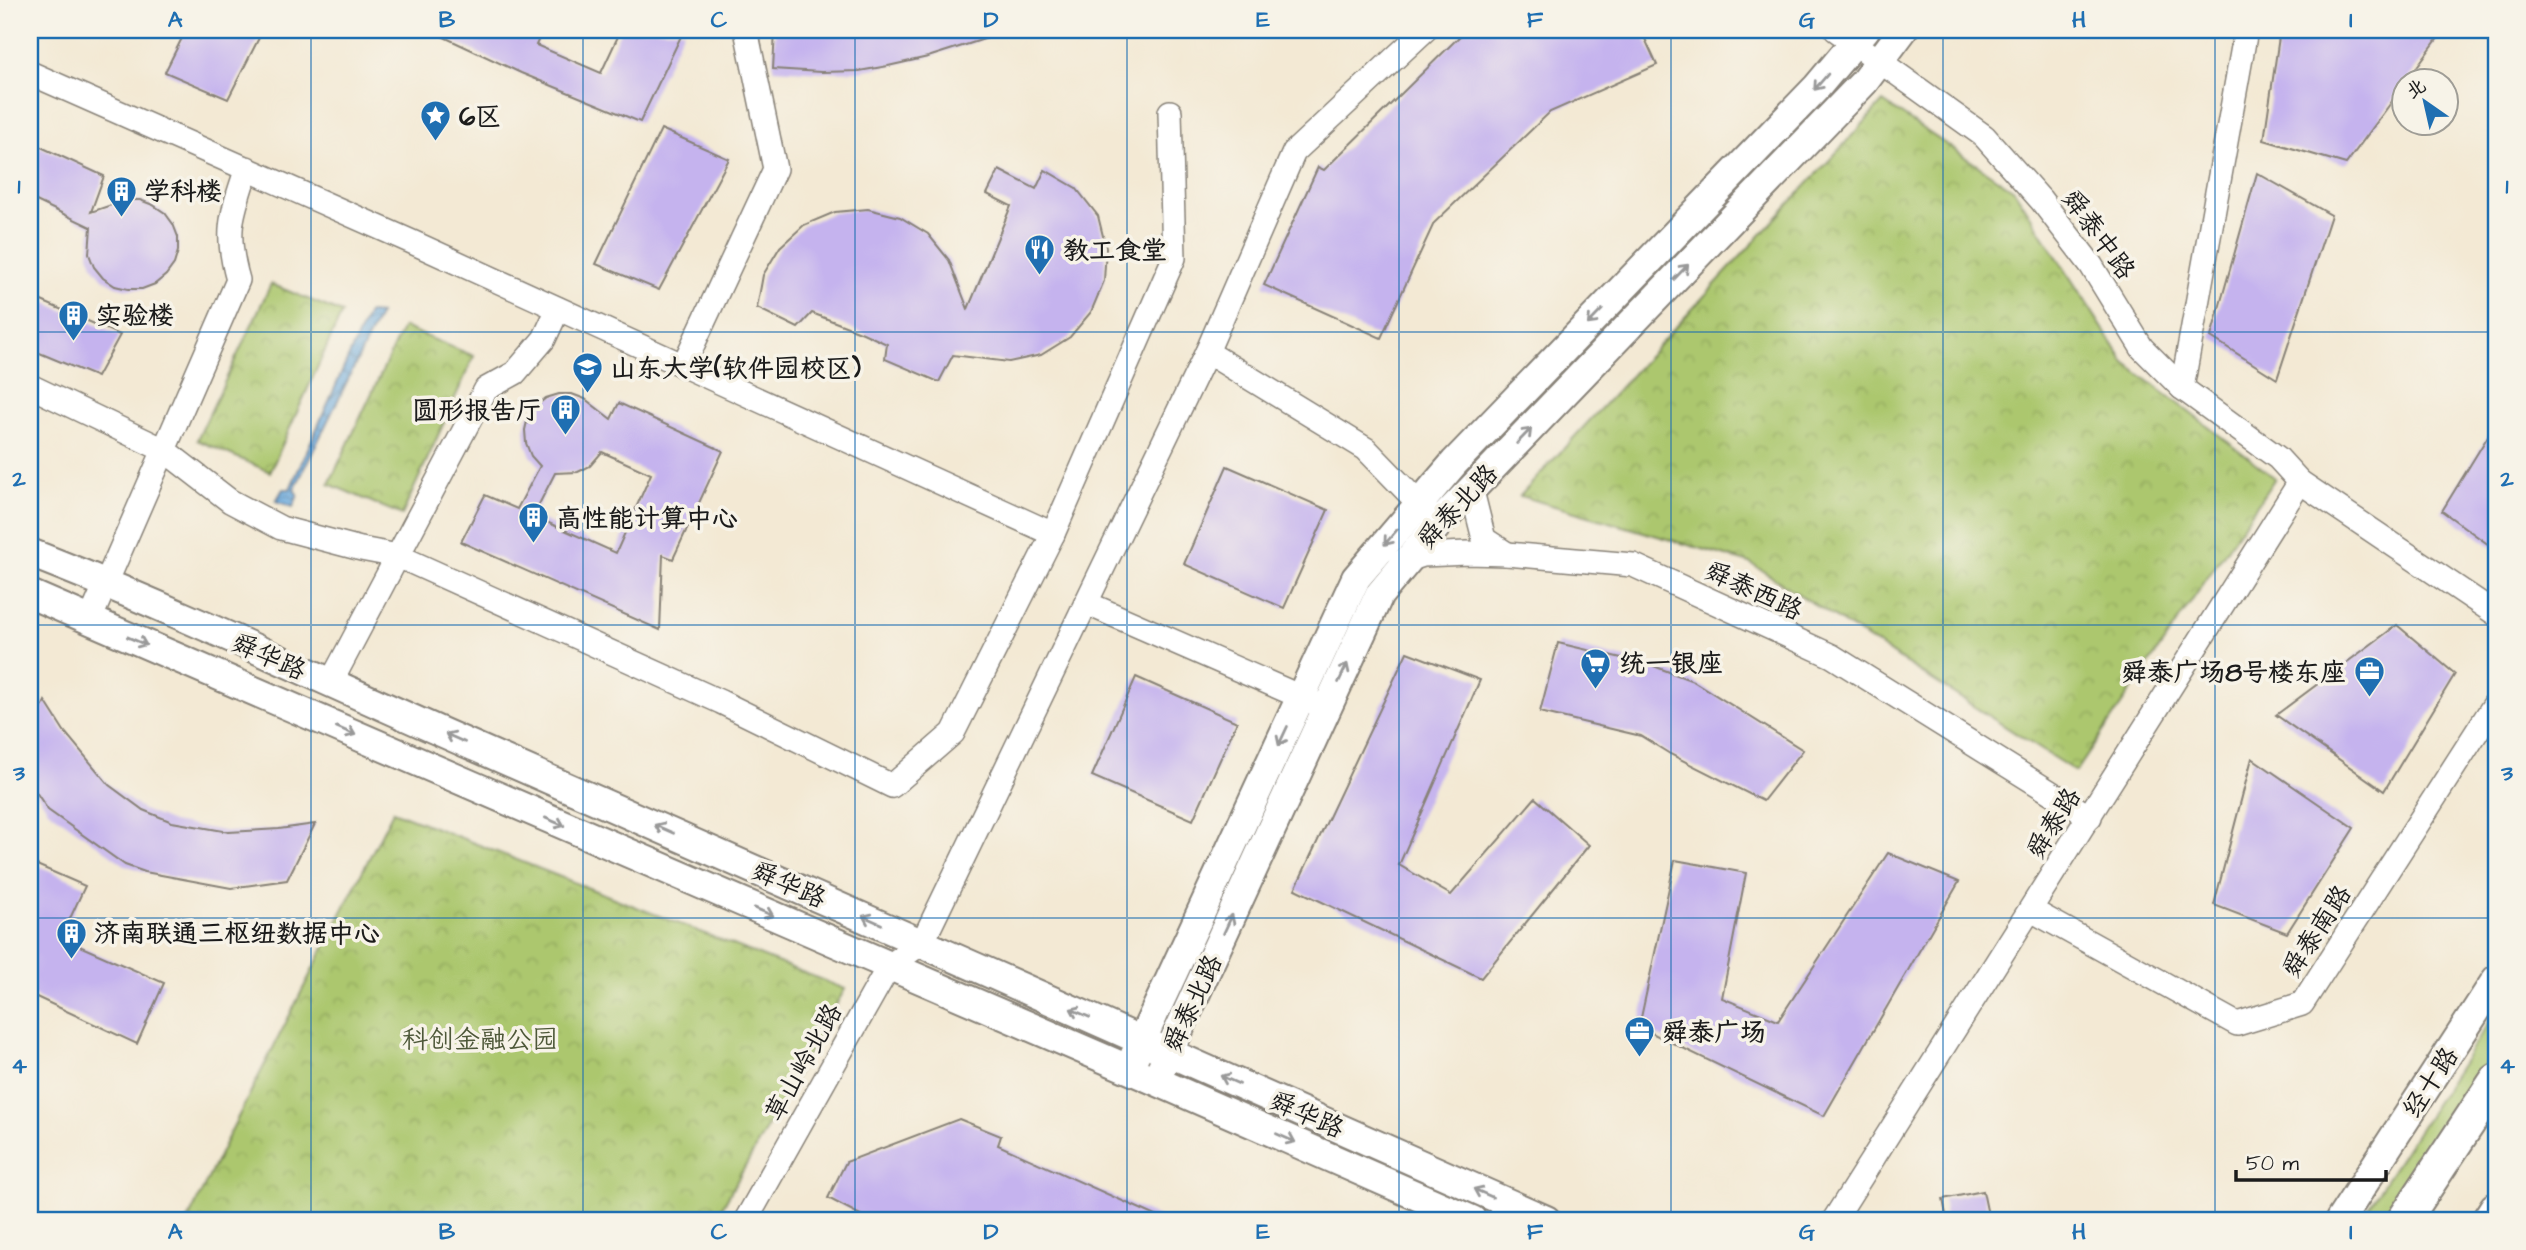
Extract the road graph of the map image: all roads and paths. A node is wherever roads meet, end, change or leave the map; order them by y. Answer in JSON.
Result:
{"nodes":[{"id":1,"x":746,"y":30,"type":"edge"},
{"id":2,"x":1425,"y":30,"type":"edge"},
{"id":3,"x":1903,"y":30,"type":"edge"},
{"id":4,"x":2246,"y":30,"type":"edge"},
{"id":5,"x":1860,"y":42,"type":"edge"},
{"id":6,"x":30,"y":74,"type":"edge"},
{"id":7,"x":1170,"y":112,"type":"dead end"},
{"id":8,"x":247,"y":168,"type":"junction"},
{"id":9,"x":558,"y":309,"type":"junction"},
{"id":10,"x":1207,"y":352,"type":"junction"},
{"id":11,"x":683,"y":366,"type":"junction"},
{"id":12,"x":30,"y":386,"type":"edge"},
{"id":13,"x":2182,"y":388,"type":"junction"},
{"id":14,"x":164,"y":450,"type":"junction"},
{"id":15,"x":2300,"y":482,"type":"junction"},
{"id":16,"x":1476,"y":485,"type":"junction"},
{"id":17,"x":1429,"y":513,"type":"junction"},
{"id":18,"x":1053,"y":534,"type":"junction"},
{"id":19,"x":30,"y":553,"type":"edge"},
{"id":20,"x":1507,"y":554,"type":"junction"},
{"id":21,"x":398,"y":556,"type":"junction"},
{"id":22,"x":1409,"y":559,"type":"junction"},
{"id":23,"x":1356,"y":578,"type":"junction"},
{"id":24,"x":107,"y":583,"type":"junction"},
{"id":25,"x":30,"y":594,"type":"edge"},
{"id":26,"x":1086,"y":603,"type":"junction"},
{"id":27,"x":2496,"y":614,"type":"edge"},
{"id":28,"x":90,"y":620,"type":"junction"},
{"id":29,"x":330,"y":684,"type":"junction"},
{"id":30,"x":1301,"y":696,"type":"junction"},
{"id":31,"x":2496,"y":702,"type":"edge"},
{"id":32,"x":1327,"y":708,"type":"junction"},
{"id":33,"x":2090,"y":817,"type":"junction"},
{"id":34,"x":2031,"y":910,"type":"junction"},
{"id":35,"x":922,"y":943,"type":"junction"},
{"id":36,"x":889,"y":966,"type":"junction"},
{"id":37,"x":2496,"y":980,"type":"edge"},
{"id":38,"x":1143,"y":1040,"type":"junction"},
{"id":39,"x":1168,"y":1053,"type":"junction"},
{"id":40,"x":1128,"y":1069,"type":"junction"},
{"id":41,"x":1156,"y":1081,"type":"junction"},
{"id":42,"x":2496,"y":1081,"type":"edge"},
{"id":43,"x":2496,"y":1209,"type":"edge"},
{"id":44,"x":746,"y":1220,"type":"edge"},
{"id":45,"x":1472,"y":1220,"type":"edge"},
{"id":46,"x":1546,"y":1220,"type":"edge"},
{"id":47,"x":1834,"y":1220,"type":"edge"},
{"id":48,"x":2340,"y":1220,"type":"edge"},
{"id":49,"x":2404,"y":1220,"type":"edge"},
{"id":50,"x":2489,"y":1220,"type":"edge"}],
"edges":[{"from":1,"to":11,"type":"street"},
{"from":2,"to":10,"type":"street"},
{"from":3,"to":5,"type":"main road","name":"舜泰北路"},
{"from":4,"to":13,"type":"street"},
{"from":5,"to":13,"type":"street","name":"舜泰中路"},
{"from":16,"to":5,"type":"main road","name":"舜泰北路","one_way":true},
{"from":5,"to":17,"type":"main road","one_way":true},
{"from":6,"to":8,"type":"street"},
{"from":7,"to":18,"type":"street"},
{"from":8,"to":9,"type":"street"},
{"from":8,"to":14,"type":"street"},
{"from":9,"to":11,"type":"street"},
{"from":9,"to":21,"type":"street"},
{"from":10,"to":17,"type":"street"},
{"from":10,"to":26,"type":"street"},
{"from":11,"to":18,"type":"street"},
{"from":12,"to":14,"type":"street"},
{"from":13,"to":15,"type":"street","name":"舜泰中路"},
{"from":14,"to":21,"type":"street"},
{"from":14,"to":24,"type":"street"},
{"from":15,"to":27,"type":"street"},
{"from":15,"to":33,"type":"street","name":"舜泰路"},
{"from":16,"to":17,"type":"main road","name":"舜泰北路"},
{"from":16,"to":20,"type":"street"},
{"from":17,"to":22,"type":"main road","name":"舜泰北路"},
{"from":17,"to":23,"type":"main road","one_way":true},
{"from":18,"to":21,"type":"street"},
{"from":19,"to":24,"type":"main road","name":"舜华路"},
{"from":20,"to":22,"type":"street","name":"舜泰西路"},
{"from":20,"to":33,"type":"street","name":"舜泰西路"},
{"from":21,"to":29,"type":"street"},
{"from":22,"to":23,"type":"street","name":"舜泰西路"},
{"from":32,"to":22,"type":"main road","name":"舜泰北路","one_way":true},
{"from":23,"to":30,"type":"main road"},
{"from":24,"to":28,"type":"street"},
{"from":24,"to":29,"type":"main road","name":"舜华路"},
{"from":25,"to":28,"type":"main road","name":"舜华路"},
{"from":26,"to":30,"type":"street"},
{"from":26,"to":35,"type":"street"},
{"from":28,"to":36,"type":"main road","name":"舜华路","one_way":true},
{"from":35,"to":29,"type":"main road","name":"舜华路","one_way":true},
{"from":30,"to":32,"type":"street"},
{"from":30,"to":38,"type":"main road","one_way":true},
{"from":31,"to":34,"type":"street","name":"舜泰南路"},
{"from":39,"to":32,"type":"main road","name":"舜泰北路","one_way":true},
{"from":33,"to":34,"type":"street","name":"舜泰路"},
{"from":34,"to":47,"type":"street","name":"舜泰路"},
{"from":35,"to":36,"type":"street","name":"草山岭北路"},
{"from":38,"to":35,"type":"main road","name":"舜华路","one_way":true},
{"from":36,"to":40,"type":"main road","name":"舜华路"},
{"from":36,"to":44,"type":"street","name":"草山岭北路"},
{"from":37,"to":48,"type":"main road","name":"经十路"},
{"from":38,"to":39,"type":"main road","name":"舜华路"},
{"from":38,"to":40,"type":"main road"},
{"from":39,"to":41,"type":"main road","name":"舜泰北路"},
{"from":46,"to":39,"type":"main road","name":"舜华路","one_way":true},
{"from":40,"to":41,"type":"main road","name":"舜华路"},
{"from":41,"to":45,"type":"main road","name":"舜华路","one_way":true},
{"from":42,"to":49,"type":"highway","name":"经十路"},
{"from":43,"to":50,"type":"highway"}]}
